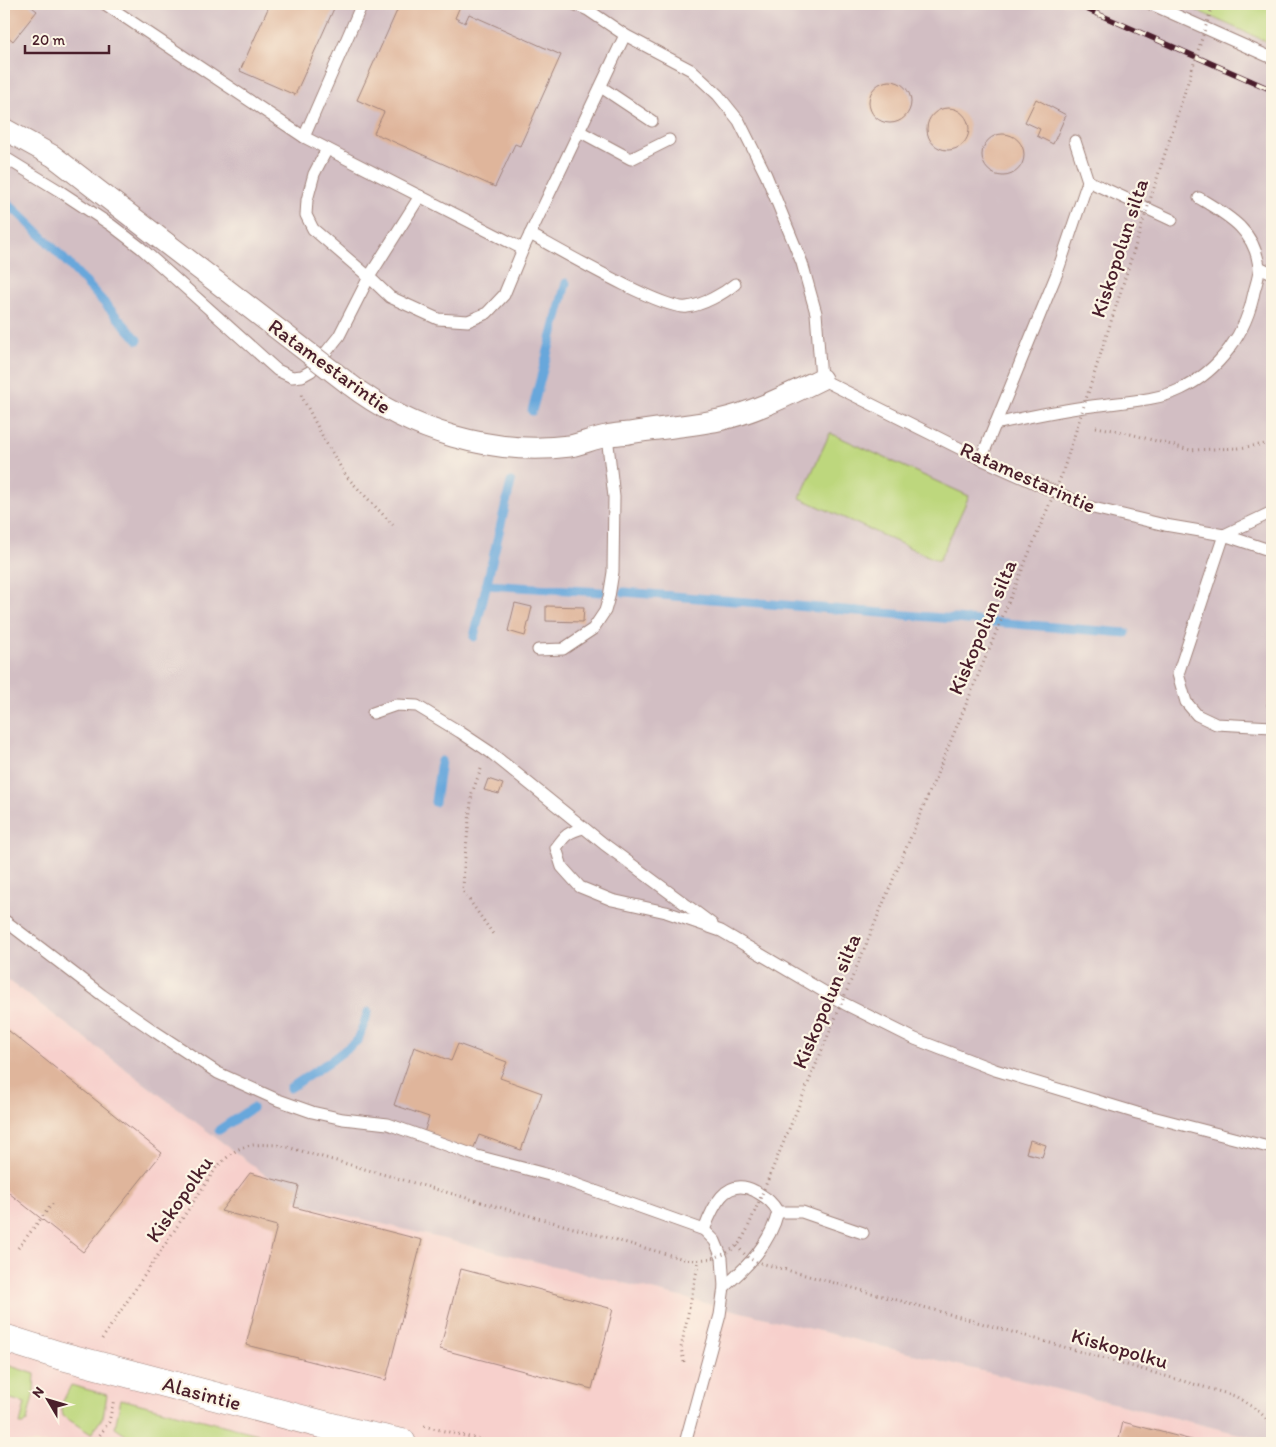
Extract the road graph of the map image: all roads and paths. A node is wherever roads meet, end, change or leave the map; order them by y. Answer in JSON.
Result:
{"nodes":[{"id":1,"x":362,"y":4,"type":"edge"},
{"id":2,"x":574,"y":4,"type":"edge"},
{"id":3,"x":1151,"y":4,"type":"edge"},
{"id":4,"x":1213,"y":4,"type":"edge"},
{"id":5,"x":112,"y":6,"type":"edge"},
{"id":6,"x":625,"y":35,"type":"junction"},
{"id":7,"x":1272,"y":58,"type":"edge"},
{"id":8,"x":601,"y":87,"type":"junction"},
{"id":9,"x":652,"y":121,"type":"dead end"},
{"id":10,"x":4,"y":129,"type":"edge"},
{"id":11,"x":579,"y":132,"type":"junction"},
{"id":12,"x":304,"y":137,"type":"junction"},
{"id":13,"x":669,"y":140,"type":"dead end"},
{"id":14,"x":1075,"y":141,"type":"dead end"},
{"id":15,"x":327,"y":149,"type":"junction"},
{"id":16,"x":4,"y":157,"type":"edge"},
{"id":17,"x":1088,"y":181,"type":"junction"},
{"id":18,"x":420,"y":196,"type":"junction"},
{"id":19,"x":1199,"y":198,"type":"dead end"},
{"id":20,"x":1172,"y":220,"type":"dead end"},
{"id":21,"x":530,"y":234,"type":"junction"},
{"id":22,"x":523,"y":249,"type":"junction"},
{"id":23,"x":1259,"y":267,"type":"junction"},
{"id":24,"x":1272,"y":272,"type":"edge"},
{"id":25,"x":369,"y":277,"type":"junction"},
{"id":26,"x":735,"y":284,"type":"dead end"},
{"id":27,"x":292,"y":377,"type":"junction"},
{"id":28,"x":821,"y":379,"type":"junction"},
{"id":29,"x":995,"y":424,"type":"junction"},
{"id":30,"x":1078,"y":424,"type":"junction"},
{"id":31,"x":1086,"y":426,"type":"dead end"},
{"id":32,"x":1095,"y":427,"type":"dead end"},
{"id":33,"x":607,"y":436,"type":"junction"},
{"id":34,"x":1272,"y":443,"type":"edge"},
{"id":35,"x":981,"y":459,"type":"junction"},
{"id":36,"x":1272,"y":512,"type":"edge"},
{"id":37,"x":393,"y":525,"type":"dead end"},
{"id":38,"x":1224,"y":535,"type":"junction"},
{"id":39,"x":1272,"y":551,"type":"edge"},
{"id":40,"x":538,"y":650,"type":"dead end"},
{"id":41,"x":373,"y":713,"type":"dead end"},
{"id":42,"x":1272,"y":727,"type":"edge"},
{"id":43,"x":490,"y":752,"type":"junction"},
{"id":44,"x":584,"y":828,"type":"junction"},
{"id":45,"x":4,"y":920,"type":"edge"},
{"id":46,"x":721,"y":931,"type":"junction"},
{"id":47,"x":493,"y":934,"type":"dead end"},
{"id":48,"x":1272,"y":1148,"type":"edge"},
{"id":49,"x":53,"y":1203,"type":"dead end"},
{"id":50,"x":778,"y":1212,"type":"junction"},
{"id":51,"x":704,"y":1230,"type":"junction"},
{"id":52,"x":863,"y":1233,"type":"dead end"},
{"id":53,"x":737,"y":1246,"type":"junction"},
{"id":54,"x":18,"y":1248,"type":"dead end"},
{"id":55,"x":699,"y":1260,"type":"junction"},
{"id":56,"x":724,"y":1287,"type":"junction"},
{"id":57,"x":4,"y":1338,"type":"edge"},
{"id":58,"x":681,"y":1348,"type":"dead end"},
{"id":59,"x":91,"y":1364,"type":"junction"},
{"id":60,"x":116,"y":1391,"type":"dead end"},
{"id":61,"x":1272,"y":1427,"type":"edge"},
{"id":62,"x":94,"y":1443,"type":"edge"},
{"id":63,"x":402,"y":1443,"type":"edge"},
{"id":64,"x":684,"y":1443,"type":"edge"}],
"edges":[{"from":1,"to":12,"type":"lane"},
{"from":2,"to":6,"type":"lane"},
{"from":3,"to":7,"type":"lane"},
{"from":4,"to":30,"type":"path","name":"Kiskopolun silta","bridge":true},
{"from":5,"to":12,"type":"lane"},
{"from":6,"to":8,"type":"lane"},
{"from":6,"to":28,"type":"lane"},
{"from":8,"to":9,"type":"lane"},
{"from":8,"to":11,"type":"lane"},
{"from":10,"to":33,"type":"street","name":"Ratamestarintie","bridge":true},
{"from":11,"to":13,"type":"lane"},
{"from":11,"to":21,"type":"lane"},
{"from":12,"to":15,"type":"lane"},
{"from":14,"to":17,"type":"lane"},
{"from":15,"to":18,"type":"lane"},
{"from":15,"to":25,"type":"lane"},
{"from":16,"to":27,"type":"lane"},
{"from":17,"to":20,"type":"lane"},
{"from":17,"to":29,"type":"lane"},
{"from":18,"to":22,"type":"lane"},
{"from":18,"to":25,"type":"lane"},
{"from":19,"to":23,"type":"lane"},
{"from":21,"to":22,"type":"lane"},
{"from":21,"to":26,"type":"lane"},
{"from":22,"to":25,"type":"lane"},
{"from":23,"to":24,"type":"lane"},
{"from":23,"to":29,"type":"lane"},
{"from":25,"to":27,"type":"lane"},
{"from":27,"to":37,"type":"path"},
{"from":28,"to":33,"type":"street","name":"Ratamestarintie"},
{"from":28,"to":35,"type":"lane","name":"Ratamestarintie"},
{"from":29,"to":35,"type":"lane"},
{"from":30,"to":31,"type":"path"},
{"from":30,"to":53,"type":"path","name":"Kiskopolun silta","bridge":true},
{"from":32,"to":34,"type":"path"},
{"from":33,"to":40,"type":"lane"},
{"from":35,"to":38,"type":"lane","name":"Ratamestarintie"},
{"from":36,"to":38,"type":"lane"},
{"from":38,"to":39,"type":"lane","name":"Ratamestarintie"},
{"from":38,"to":42,"type":"lane"},
{"from":41,"to":43,"type":"lane"},
{"from":43,"to":44,"type":"lane"},
{"from":43,"to":47,"type":"path"},
{"from":44,"to":46,"type":"lane"},
{"from":44,"to":46,"type":"lane"},
{"from":45,"to":51,"type":"lane"},
{"from":46,"to":48,"type":"lane"},
{"from":49,"to":54,"type":"path"},
{"from":50,"to":51,"type":"lane"},
{"from":50,"to":52,"type":"lane"},
{"from":50,"to":56,"type":"lane"},
{"from":51,"to":56,"type":"lane"},
{"from":53,"to":55,"type":"path","bridge":true},
{"from":53,"to":61,"type":"path","name":"Kiskopolku","bridge":true},
{"from":55,"to":58,"type":"path"},
{"from":55,"to":59,"type":"path","name":"Kiskopolku","bridge":true},
{"from":56,"to":64,"type":"lane"},
{"from":57,"to":59,"type":"street","name":"Alasintie"},
{"from":59,"to":63,"type":"street","name":"Alasintie"},
{"from":60,"to":62,"type":"path"}]}
